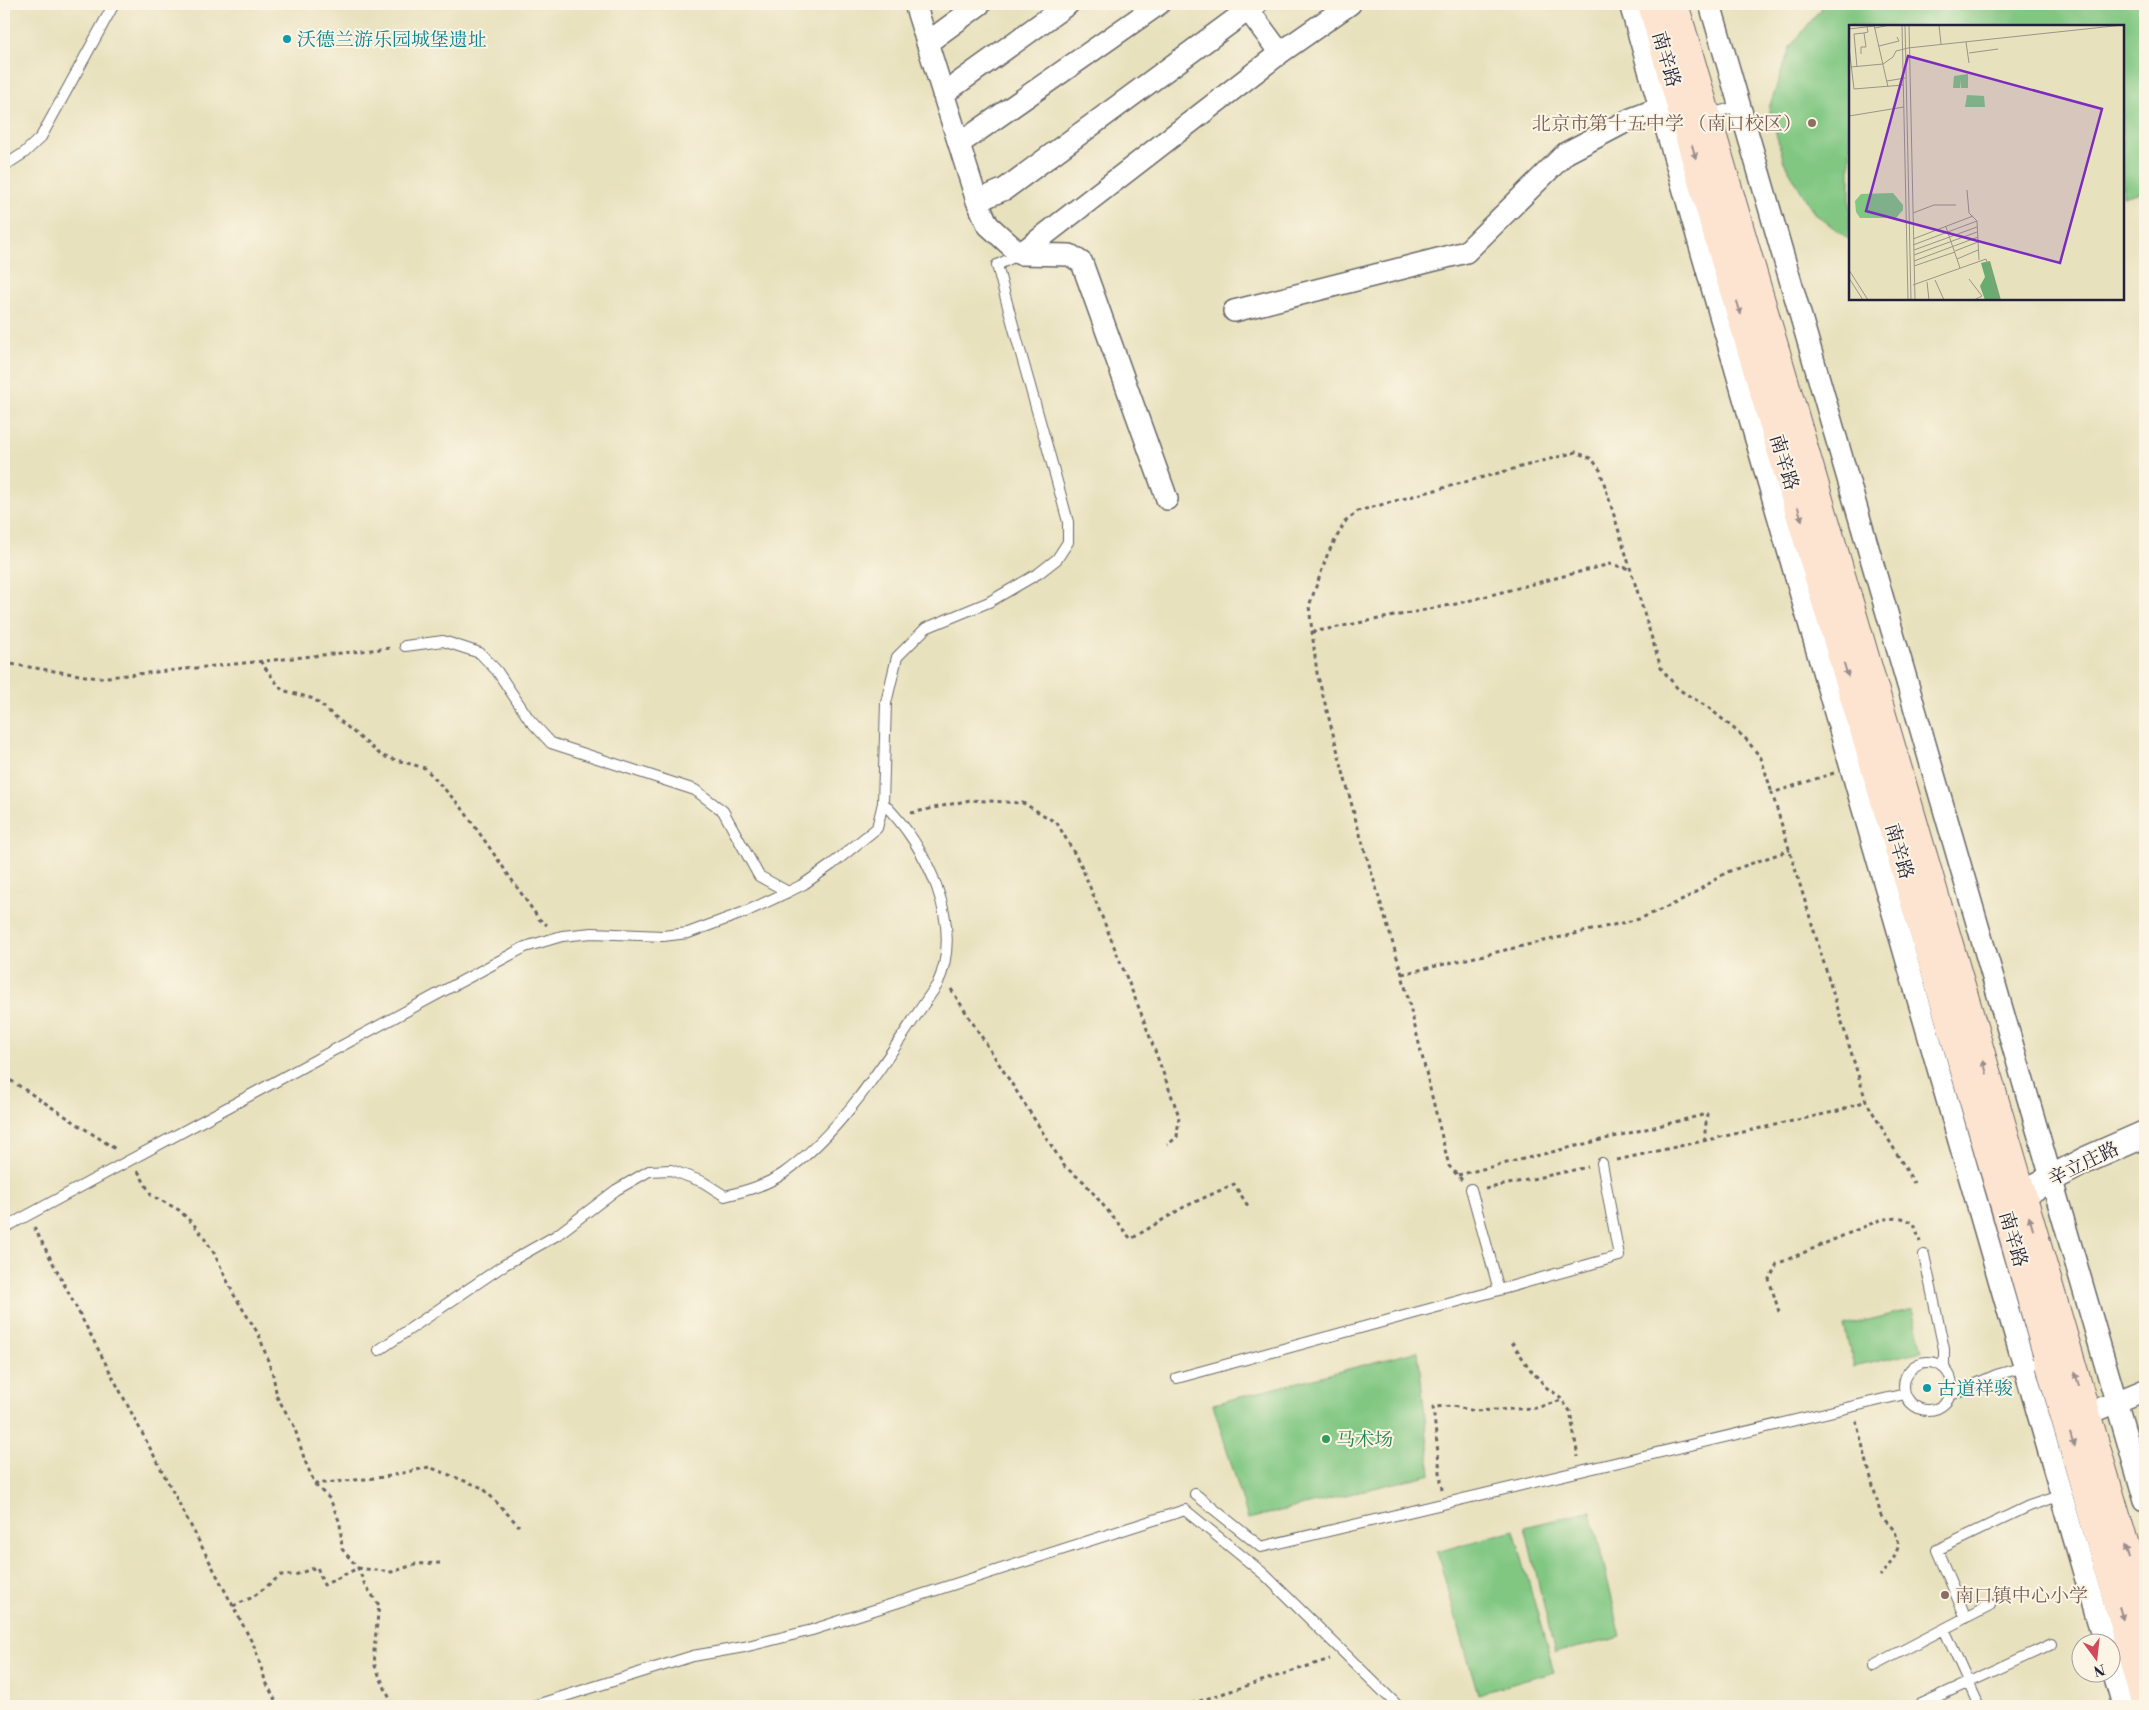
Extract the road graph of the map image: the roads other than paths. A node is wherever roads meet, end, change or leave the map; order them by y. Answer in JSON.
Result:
{"nodes":[{"id":1,"x":114,"y":4,"type":"edge"},
{"id":2,"x":915,"y":4,"type":"edge"},
{"id":3,"x":980,"y":4,"type":"edge"},
{"id":4,"x":1068,"y":4,"type":"edge"},
{"id":5,"x":1159,"y":4,"type":"edge"},
{"id":6,"x":1350,"y":4,"type":"edge"},
{"id":7,"x":1630,"y":4,"type":"edge"},
{"id":8,"x":1652,"y":4,"type":"edge"},
{"id":9,"x":1674,"y":4,"type":"edge"},
{"id":10,"x":1710,"y":4,"type":"edge"},
{"id":11,"x":1250,"y":6,"type":"edge"},
{"id":12,"x":927,"y":42,"type":"junction"},
{"id":13,"x":1654,"y":51,"type":"junction"},
{"id":14,"x":1280,"y":53,"type":"junction"},
{"id":15,"x":943,"y":94,"type":"junction"},
{"id":16,"x":1739,"y":106,"type":"junction"},
{"id":17,"x":1660,"y":108,"type":"junction"},
{"id":18,"x":1706,"y":115,"type":"junction"},
{"id":19,"x":959,"y":144,"type":"junction"},
{"id":20,"x":4,"y":166,"type":"edge"},
{"id":21,"x":977,"y":202,"type":"junction"},
{"id":22,"x":1020,"y":254,"type":"junction"},
{"id":23,"x":1234,"y":311,"type":"dead end"},
{"id":24,"x":1167,"y":499,"type":"dead end"},
{"id":25,"x":404,"y":646,"type":"road end"},
{"id":26,"x":1925,"y":747,"type":"junction"},
{"id":27,"x":1872,"y":762,"type":"junction"},
{"id":28,"x":883,"y":803,"type":"junction"},
{"id":29,"x":788,"y":892,"type":"junction"},
{"id":30,"x":2145,"y":1134,"type":"edge"},
{"id":31,"x":1602,"y":1164,"type":"road end"},
{"id":32,"x":2052,"y":1178,"type":"junction"},
{"id":33,"x":1471,"y":1189,"type":"road end"},
{"id":34,"x":2022,"y":1194,"type":"junction"},
{"id":35,"x":4,"y":1228,"type":"edge"},
{"id":36,"x":1924,"y":1255,"type":"road end"},
{"id":37,"x":1498,"y":1290,"type":"junction"},
{"id":38,"x":379,"y":1350,"type":"dead end"},
{"id":39,"x":2036,"y":1363,"type":"junction"},
{"id":40,"x":1944,"y":1367,"type":"junction"},
{"id":41,"x":1177,"y":1378,"type":"dead end"},
{"id":42,"x":2145,"y":1390,"type":"edge"},
{"id":43,"x":1905,"y":1394,"type":"junction"},
{"id":44,"x":1951,"y":1395,"type":"junction"},
{"id":45,"x":2116,"y":1402,"type":"junction"},
{"id":46,"x":2087,"y":1414,"type":"junction"},
{"id":47,"x":2141,"y":1469,"type":"edge"},
{"id":48,"x":2084,"y":1488,"type":"junction"},
{"id":49,"x":1195,"y":1494,"type":"dead end"},
{"id":50,"x":2145,"y":1501,"type":"edge"},
{"id":51,"x":1990,"y":1605,"type":"dead end"},
{"id":52,"x":2145,"y":1615,"type":"edge"},
{"id":53,"x":1966,"y":1618,"type":"junction"},
{"id":54,"x":1944,"y":1629,"type":"junction"},
{"id":55,"x":2103,"y":1632,"type":"edge"},
{"id":56,"x":2052,"y":1644,"type":"dead end"},
{"id":57,"x":1873,"y":1666,"type":"dead end"},
{"id":58,"x":1968,"y":1682,"type":"junction"},
{"id":59,"x":2116,"y":1682,"type":"edge"},
{"id":60,"x":2145,"y":1698,"type":"edge"},
{"id":61,"x":533,"y":1706,"type":"edge"},
{"id":62,"x":1398,"y":1706,"type":"edge"},
{"id":63,"x":1917,"y":1706,"type":"edge"},
{"id":64,"x":1978,"y":1706,"type":"edge"},
{"id":65,"x":2123,"y":1706,"type":"edge"}],
"edges":[{"from":1,"to":20,"type":"lane"},
{"from":2,"to":12,"type":"street"},
{"from":3,"to":12,"type":"street"},
{"from":4,"to":15,"type":"street"},
{"from":5,"to":19,"type":"street"},
{"from":6,"to":14,"type":"street"},
{"from":7,"to":13,"type":"street"},
{"from":8,"to":13,"type":"main road","name":"南辛路"},
{"from":9,"to":18,"type":"main road","name":"南辛路"},
{"from":10,"to":16,"type":"street"},
{"from":11,"to":14,"type":"street"},
{"from":11,"to":21,"type":"street"},
{"from":12,"to":15,"type":"street"},
{"from":13,"to":17,"type":"street"},
{"from":13,"to":27,"type":"main road","name":"南辛路","one_way":true},
{"from":14,"to":22,"type":"street"},
{"from":15,"to":19,"type":"street"},
{"from":16,"to":18,"type":"lane"},
{"from":16,"to":26,"type":"street"},
{"from":17,"to":23,"type":"street"},
{"from":17,"to":27,"type":"street"},
{"from":18,"to":27,"type":"main road","name":"南辛路"},
{"from":19,"to":21,"type":"street"},
{"from":21,"to":22,"type":"street"},
{"from":22,"to":24,"type":"street"},
{"from":22,"to":28,"type":"lane"},
{"from":25,"to":29,"type":"lane"},
{"from":26,"to":27,"type":"street"},
{"from":26,"to":32,"type":"street"},
{"from":34,"to":27,"type":"main road","name":"南辛路","one_way":true},
{"from":27,"to":39,"type":"main road","name":"南辛路"},
{"from":28,"to":29,"type":"lane"},
{"from":28,"to":38,"type":"lane"},
{"from":29,"to":35,"type":"lane"},
{"from":30,"to":32,"type":"street","name":"辛立庄路"},
{"from":31,"to":37,"type":"lane"},
{"from":32,"to":34,"type":"street","name":"辛立庄路"},
{"from":32,"to":45,"type":"street"},
{"from":33,"to":37,"type":"lane"},
{"from":46,"to":34,"type":"main road","name":"南辛路","one_way":true},
{"from":36,"to":40,"type":"lane"},
{"from":37,"to":41,"type":"lane"},
{"from":39,"to":44,"type":"lane"},
{"from":39,"to":48,"type":"main road","name":"南辛路"},
{"from":40,"to":43,"type":"lane"},
{"from":40,"to":44,"type":"lane"},
{"from":42,"to":45,"type":"street"},
{"from":43,"to":44,"type":"lane"},
{"from":43,"to":49,"type":"lane"},
{"from":45,"to":46,"type":"street"},
{"from":45,"to":47,"type":"street"},
{"from":46,"to":48,"type":"main road","name":"南辛路"},
{"from":47,"to":48,"type":"street"},
{"from":47,"to":50,"type":"street"},
{"from":52,"to":48,"type":"main road","name":"南辛路","one_way":true},
{"from":48,"to":53,"type":"lane"},
{"from":48,"to":55,"type":"street"},
{"from":48,"to":60,"type":"main road","name":"南辛路","one_way":true},
{"from":51,"to":53,"type":"lane"},
{"from":53,"to":54,"type":"lane"},
{"from":54,"to":57,"type":"lane"},
{"from":54,"to":58,"type":"lane"},
{"from":56,"to":58,"type":"lane"},
{"from":58,"to":63,"type":"lane"},
{"from":58,"to":64,"type":"lane"},
{"from":59,"to":65,"type":"street"},
{"from":61,"to":62,"type":"lane"}]}
